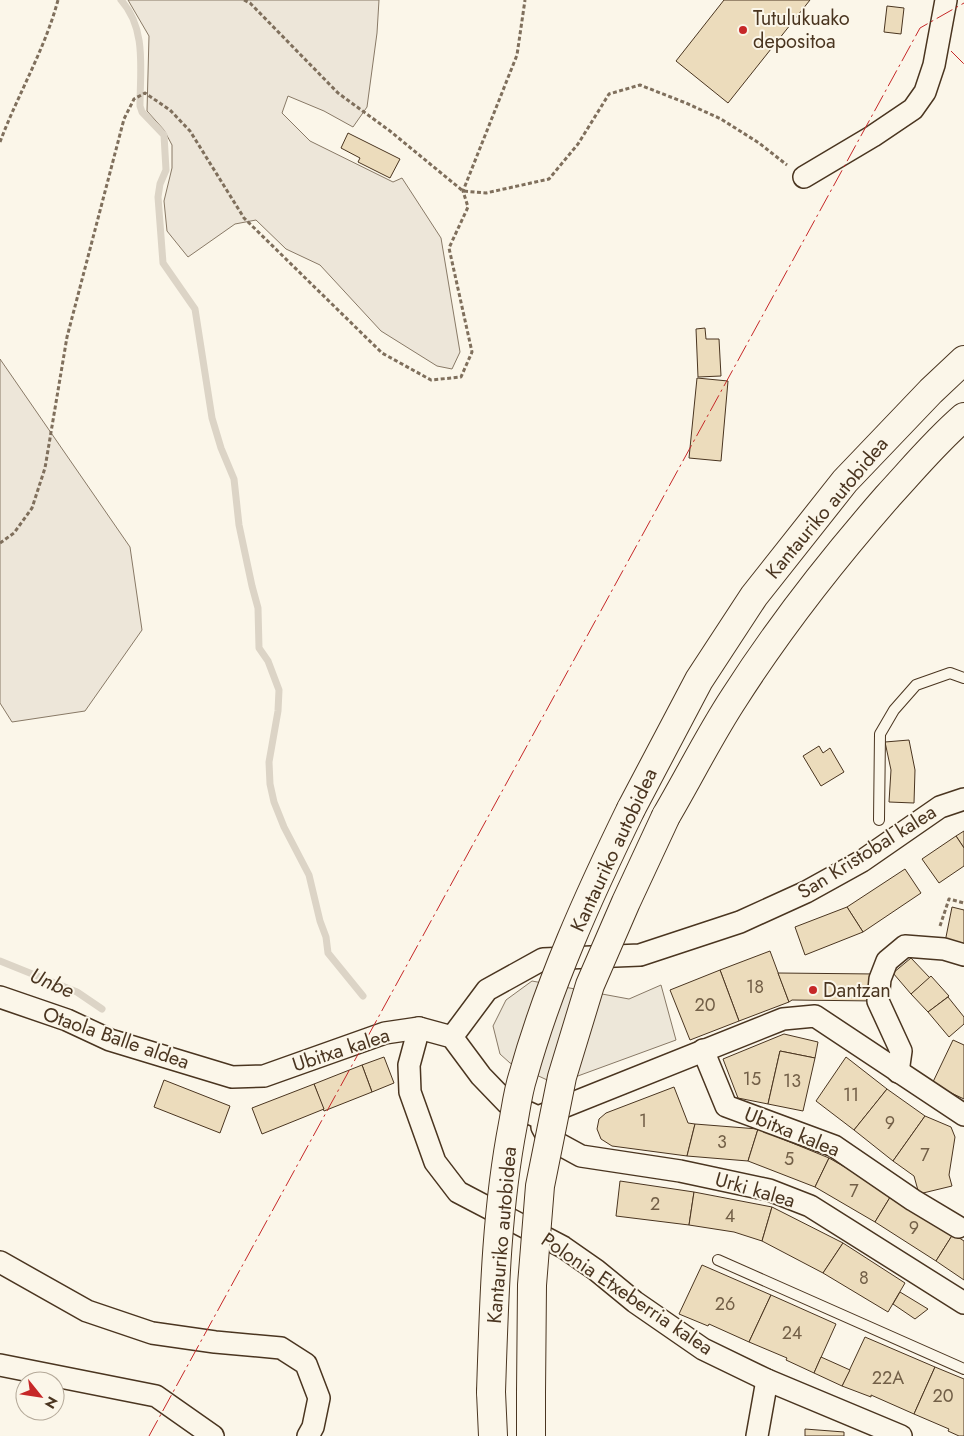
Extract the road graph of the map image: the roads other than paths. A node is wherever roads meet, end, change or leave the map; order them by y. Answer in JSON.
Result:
{"nodes":[{"id":1,"x":946,"y":0,"type":"edge"},
{"id":2,"x":804,"y":177,"type":"road end"},
{"id":3,"x":964,"y":360,"type":"edge"},
{"id":4,"x":964,"y":417,"type":"edge"},
{"id":5,"x":964,"y":678,"type":"edge"},
{"id":6,"x":964,"y":799,"type":"edge"},
{"id":7,"x":879,"y":820,"type":"dead end"},
{"id":8,"x":964,"y":955,"type":"edge"},
{"id":9,"x":0,"y":997,"type":"edge"},
{"id":10,"x":418,"y":1028,"type":"junction"},
{"id":11,"x":452,"y":1037,"type":"junction"},
{"id":12,"x":703,"y":1050,"type":"junction"},
{"id":13,"x":898,"y":1072,"type":"junction"},
{"id":14,"x":232,"y":1077,"type":"joint"},
{"id":15,"x":964,"y":1115,"type":"edge"},
{"id":16,"x":538,"y":1117,"type":"junction"},
{"id":17,"x":958,"y":1227,"type":"dead end"},
{"id":18,"x":718,"y":1260,"type":"dead end"},
{"id":19,"x":0,"y":1262,"type":"edge"},
{"id":20,"x":964,"y":1303,"type":"edge"},
{"id":21,"x":0,"y":1365,"type":"edge"},
{"id":22,"x":964,"y":1369,"type":"edge"},
{"id":23,"x":767,"y":1380,"type":"junction"},
{"id":24,"x":213,"y":1436,"type":"edge"},
{"id":25,"x":308,"y":1436,"type":"edge"},
{"id":26,"x":493,"y":1436,"type":"edge"},
{"id":27,"x":531,"y":1436,"type":"edge"},
{"id":28,"x":757,"y":1436,"type":"edge"},
{"id":29,"x":901,"y":1436,"type":"edge"}],
"edges":[{"from":1,"to":2,"type":"street"},
{"from":3,"to":26,"type":"highway","name":"Kantauriko autobidea","bridge":true},
{"from":4,"to":27,"type":"highway","name":"Kantauriko autobidea","bridge":true},
{"from":5,"to":7,"type":"lane"},
{"from":6,"to":11,"type":"street","name":"San Kristobal kalea"},
{"from":8,"to":13,"type":"street"},
{"from":9,"to":14,"type":"street","name":"Otaola Balle aldea"},
{"from":10,"to":11,"type":"street","name":"Ubitxa kalea"},
{"from":10,"to":14,"type":"street","name":"Ubitxa kalea"},
{"from":10,"to":23,"type":"street","name":"Polonia Etxeberria kalea"},
{"from":11,"to":16,"type":"street"},
{"from":12,"to":13,"type":"street"},
{"from":12,"to":16,"type":"street"},
{"from":12,"to":17,"type":"street","name":"Ubitxa kalea"},
{"from":13,"to":15,"type":"street"},
{"from":16,"to":20,"type":"street","name":"Urki kalea"},
{"from":18,"to":22,"type":"lane"},
{"from":19,"to":25,"type":"street"},
{"from":21,"to":24,"type":"street"},
{"from":23,"to":28,"type":"street"},
{"from":23,"to":29,"type":"street","name":"Polonia Etxeberria kalea"}]}
